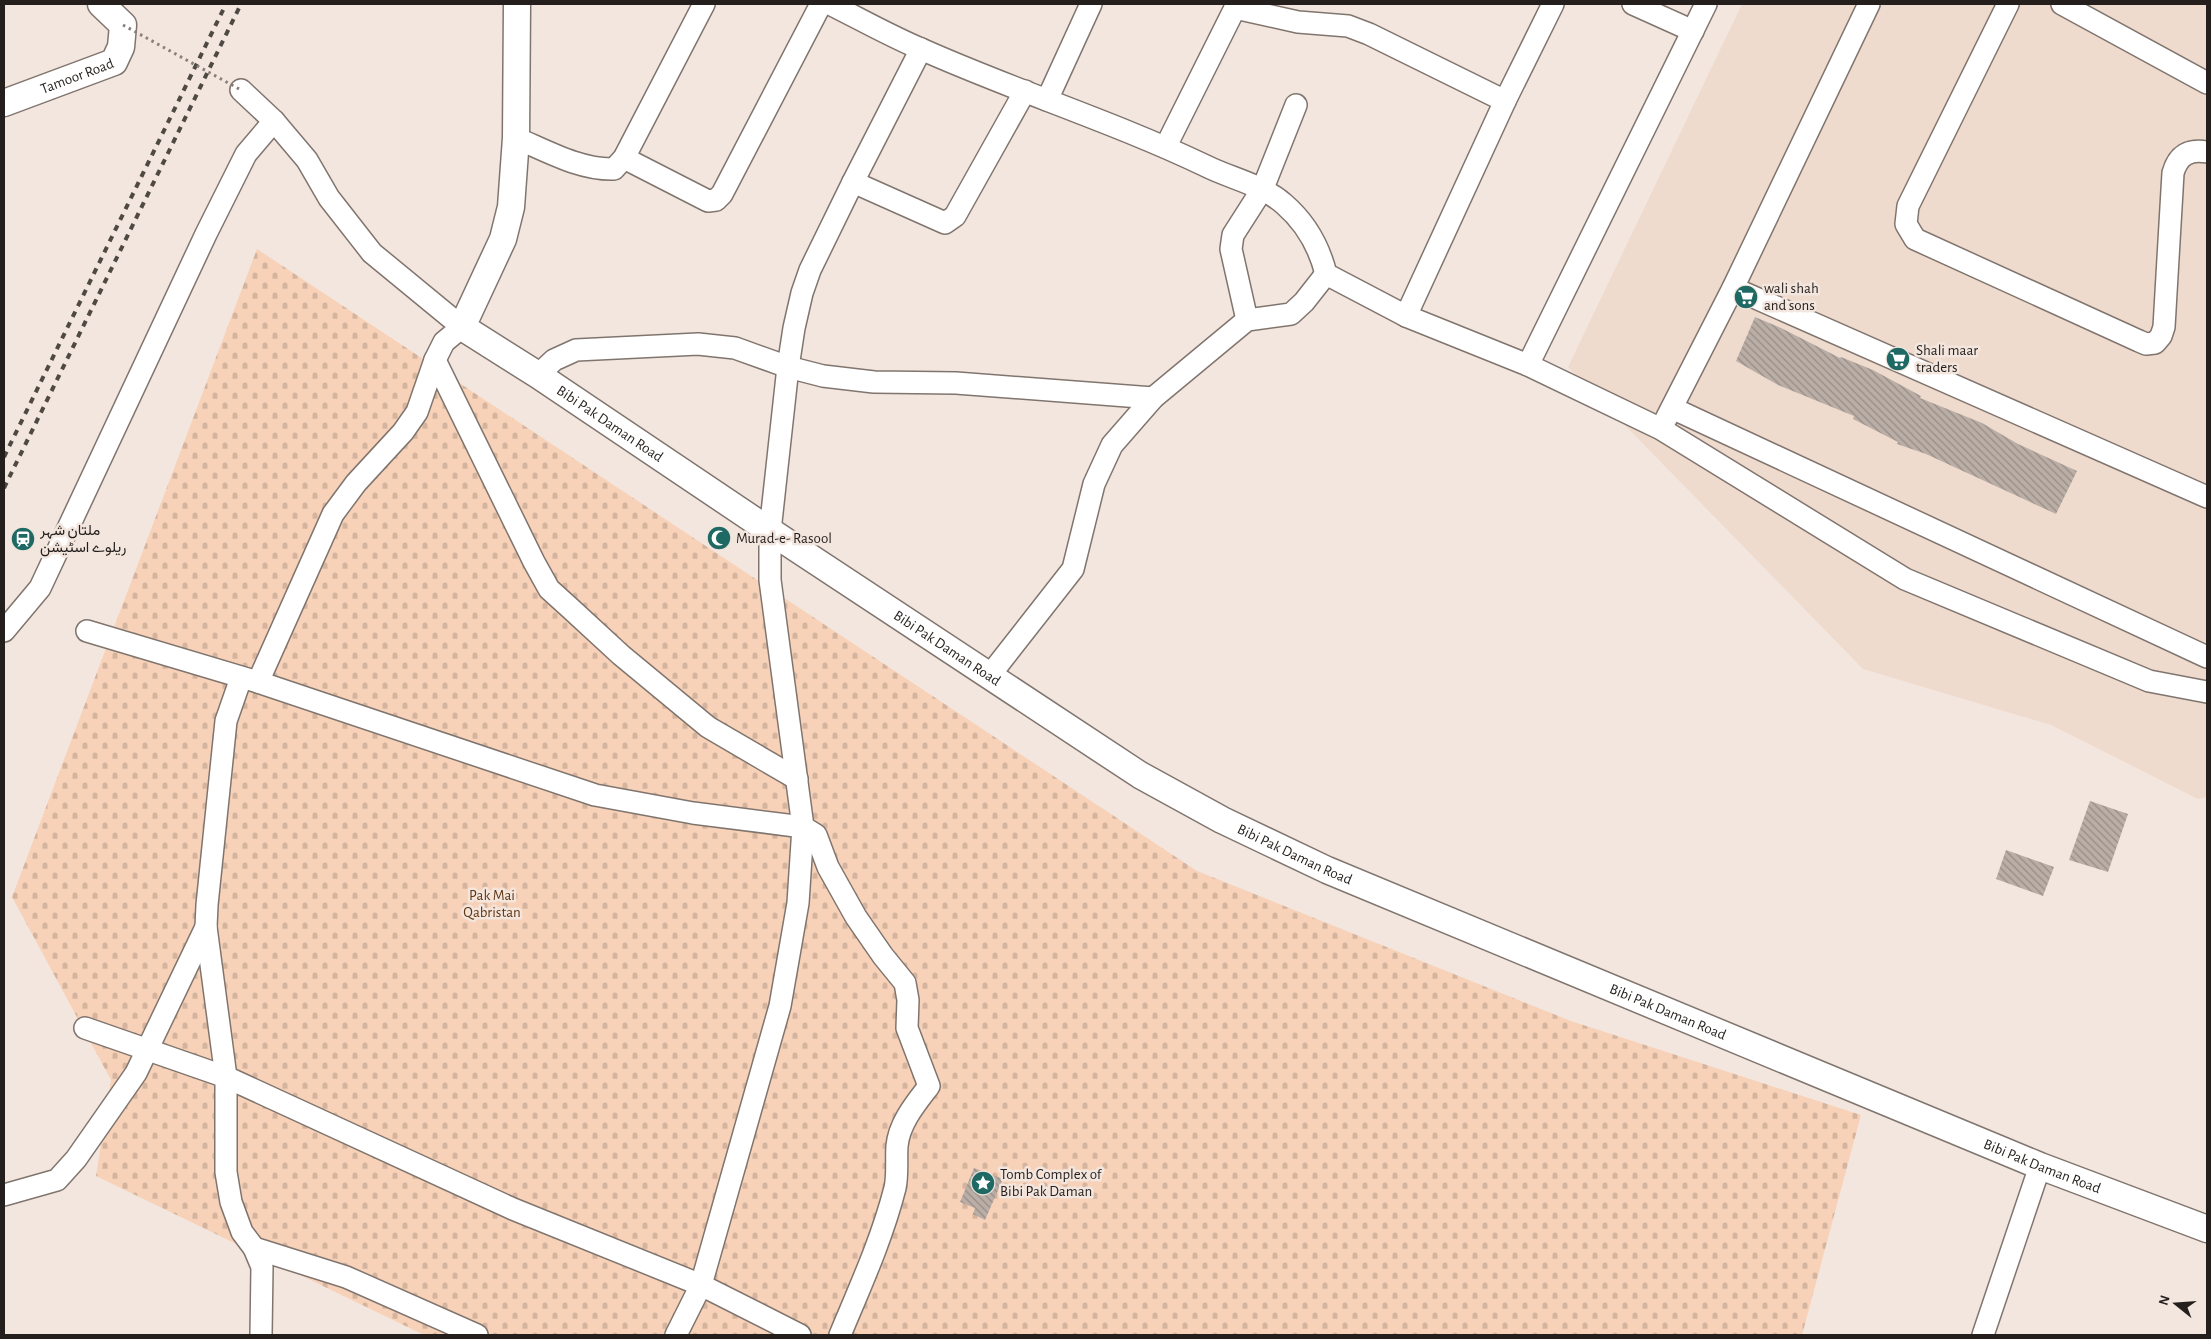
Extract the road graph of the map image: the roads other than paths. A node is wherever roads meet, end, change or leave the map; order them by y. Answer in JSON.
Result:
{"nodes":[{"id":1,"x":100,"y":4,"type":"edge"},
{"id":2,"x":517,"y":4,"type":"edge"},
{"id":3,"x":704,"y":4,"type":"edge"},
{"id":4,"x":821,"y":4,"type":"edge"},
{"id":5,"x":830,"y":4,"type":"edge"},
{"id":6,"x":1092,"y":4,"type":"edge"},
{"id":7,"x":1553,"y":4,"type":"edge"},
{"id":8,"x":1633,"y":4,"type":"edge"},
{"id":9,"x":1706,"y":4,"type":"edge"},
{"id":10,"x":1870,"y":4,"type":"edge"},
{"id":11,"x":2008,"y":4,"type":"edge"},
{"id":12,"x":2062,"y":4,"type":"edge"},
{"id":13,"x":1236,"y":6,"type":"edge"},
{"id":14,"x":1693,"y":31,"type":"junction"},
{"id":15,"x":921,"y":50,"type":"junction"},
{"id":16,"x":2207,"y":83,"type":"edge"},
{"id":17,"x":241,"y":90,"type":"road end"},
{"id":18,"x":1025,"y":91,"type":"junction"},
{"id":19,"x":1047,"y":100,"type":"junction"},
{"id":20,"x":1505,"y":101,"type":"junction"},
{"id":21,"x":4,"y":103,"type":"edge"},
{"id":22,"x":1296,"y":105,"type":"dead end"},
{"id":23,"x":274,"y":121,"type":"junction"},
{"id":24,"x":516,"y":138,"type":"junction"},
{"id":25,"x":1166,"y":146,"type":"junction"},
{"id":26,"x":2207,"y":152,"type":"edge"},
{"id":27,"x":624,"y":158,"type":"junction"},
{"id":28,"x":853,"y":182,"type":"junction"},
{"id":29,"x":1263,"y":188,"type":"junction"},
{"id":30,"x":1326,"y":274,"type":"junction"},
{"id":31,"x":1733,"y":288,"type":"junction"},
{"id":32,"x":1406,"y":316,"type":"junction"},
{"id":33,"x":1248,"y":320,"type":"junction"},
{"id":34,"x":462,"y":327,"type":"junction"},
{"id":35,"x":435,"y":360,"type":"junction"},
{"id":36,"x":1528,"y":366,"type":"junction"},
{"id":37,"x":788,"y":367,"type":"junction"},
{"id":38,"x":538,"y":375,"type":"junction"},
{"id":39,"x":1153,"y":398,"type":"junction"},
{"id":40,"x":1672,"y":408,"type":"junction"},
{"id":41,"x":1661,"y":428,"type":"junction"},
{"id":42,"x":2207,"y":497,"type":"edge"},
{"id":43,"x":770,"y":531,"type":"junction"},
{"id":44,"x":4,"y":630,"type":"edge"},
{"id":45,"x":87,"y":631,"type":"dead end"},
{"id":46,"x":2207,"y":657,"type":"edge"},
{"id":47,"x":990,"y":675,"type":"junction"},
{"id":48,"x":250,"y":680,"type":"junction"},
{"id":49,"x":2207,"y":692,"type":"edge"},
{"id":50,"x":797,"y":779,"type":"junction"},
{"id":51,"x":803,"y":827,"type":"junction"},
{"id":52,"x":206,"y":927,"type":"junction"},
{"id":53,"x":85,"y":1028,"type":"dead end"},
{"id":54,"x":148,"y":1049,"type":"junction"},
{"id":55,"x":226,"y":1077,"type":"junction"},
{"id":56,"x":2040,"y":1166,"type":"junction"},
{"id":57,"x":4,"y":1195,"type":"edge"},
{"id":58,"x":2207,"y":1229,"type":"edge"},
{"id":59,"x":254,"y":1248,"type":"junction"},
{"id":60,"x":701,"y":1285,"type":"junction"},
{"id":61,"x":262,"y":1335,"type":"edge"},
{"id":62,"x":477,"y":1335,"type":"edge"},
{"id":63,"x":676,"y":1335,"type":"edge"},
{"id":64,"x":800,"y":1335,"type":"edge"},
{"id":65,"x":840,"y":1335,"type":"edge"},
{"id":66,"x":1983,"y":1335,"type":"edge"}],
"edges":[{"from":1,"to":21,"type":"street","name":"Tamoor Road"},
{"from":2,"to":24,"type":"street"},
{"from":3,"to":27,"type":"street"},
{"from":4,"to":27,"type":"street"},
{"from":5,"to":15,"type":"street"},
{"from":6,"to":19,"type":"street"},
{"from":7,"to":20,"type":"street"},
{"from":8,"to":14,"type":"street"},
{"from":9,"to":14,"type":"street"},
{"from":10,"to":31,"type":"street"},
{"from":11,"to":26,"type":"street"},
{"from":12,"to":16,"type":"street"},
{"from":13,"to":20,"type":"street"},
{"from":13,"to":25,"type":"street"},
{"from":14,"to":36,"type":"street"},
{"from":15,"to":18,"type":"street"},
{"from":15,"to":28,"type":"street"},
{"from":17,"to":23,"type":"street"},
{"from":18,"to":19,"type":"street"},
{"from":18,"to":28,"type":"street"},
{"from":19,"to":25,"type":"street"},
{"from":20,"to":32,"type":"street"},
{"from":22,"to":29,"type":"street"},
{"from":23,"to":34,"type":"street"},
{"from":23,"to":44,"type":"street"},
{"from":24,"to":27,"type":"street"},
{"from":24,"to":34,"type":"street"},
{"from":25,"to":29,"type":"street"},
{"from":28,"to":37,"type":"street"},
{"from":29,"to":30,"type":"street"},
{"from":29,"to":33,"type":"street"},
{"from":30,"to":32,"type":"street"},
{"from":30,"to":33,"type":"street"},
{"from":31,"to":40,"type":"street"},
{"from":31,"to":42,"type":"street"},
{"from":32,"to":36,"type":"street"},
{"from":33,"to":39,"type":"street"},
{"from":34,"to":35,"type":"street"},
{"from":34,"to":38,"type":"street","name":"Bibi Pak Daman Road"},
{"from":35,"to":48,"type":"street"},
{"from":35,"to":50,"type":"street"},
{"from":36,"to":41,"type":"street"},
{"from":37,"to":38,"type":"street"},
{"from":37,"to":39,"type":"street"},
{"from":37,"to":43,"type":"street"},
{"from":38,"to":43,"type":"street","name":"Bibi Pak Daman Road"},
{"from":39,"to":47,"type":"street"},
{"from":40,"to":41,"type":"street"},
{"from":40,"to":46,"type":"street"},
{"from":41,"to":49,"type":"street"},
{"from":43,"to":47,"type":"street","name":"Bibi Pak Daman Road"},
{"from":43,"to":50,"type":"street"},
{"from":45,"to":48,"type":"street"},
{"from":47,"to":56,"type":"street","name":"Bibi Pak Daman Road"},
{"from":48,"to":51,"type":"street"},
{"from":48,"to":52,"type":"street"},
{"from":50,"to":51,"type":"street"},
{"from":51,"to":60,"type":"street"},
{"from":51,"to":65,"type":"street"},
{"from":52,"to":54,"type":"street"},
{"from":52,"to":55,"type":"street"},
{"from":53,"to":54,"type":"street"},
{"from":54,"to":55,"type":"street"},
{"from":54,"to":57,"type":"street"},
{"from":55,"to":59,"type":"street"},
{"from":55,"to":60,"type":"street"},
{"from":56,"to":58,"type":"street","name":"Bibi Pak Daman Road"},
{"from":56,"to":66,"type":"street"},
{"from":59,"to":61,"type":"street"},
{"from":59,"to":62,"type":"street"},
{"from":60,"to":63,"type":"street"},
{"from":60,"to":64,"type":"street"}]}
